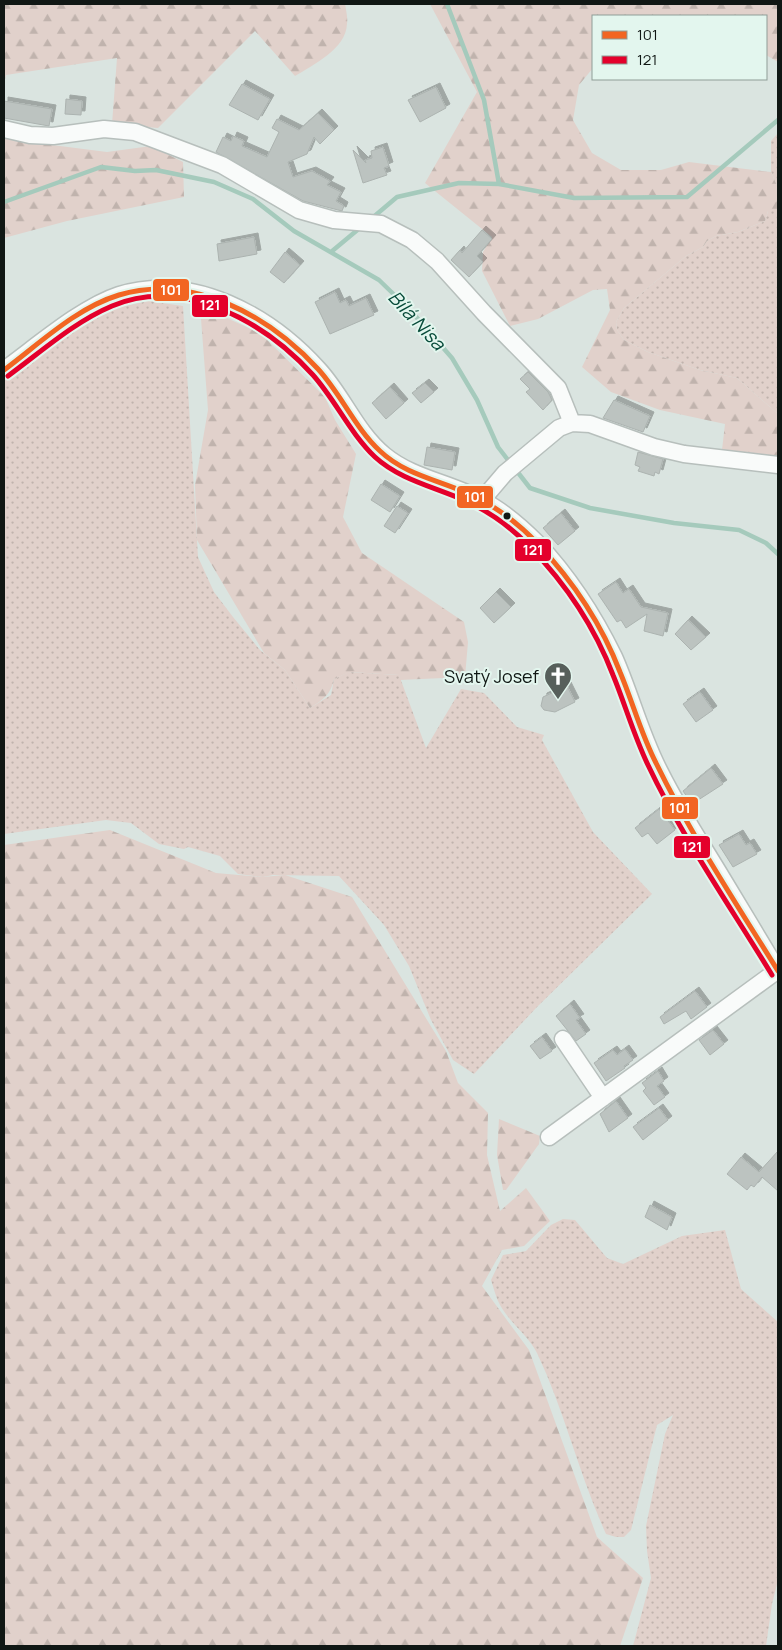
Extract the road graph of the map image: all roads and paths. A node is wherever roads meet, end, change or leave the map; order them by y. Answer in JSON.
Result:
{"nodes":[{"id":1,"x":4,"y":129,"type":"edge"},
{"id":2,"x":4,"y":370,"type":"edge"},
{"id":3,"x":572,"y":423,"type":"junction"},
{"id":4,"x":778,"y":465,"type":"edge"},
{"id":5,"x":482,"y":500,"type":"junction"},
{"id":6,"x":778,"y":971,"type":"edge"},
{"id":7,"x":563,"y":1039,"type":"dead end"},
{"id":8,"x":603,"y":1098,"type":"junction"},
{"id":9,"x":549,"y":1137,"type":"dead end"}],
"edges":[{"from":1,"to":3,"type":"street"},
{"from":2,"to":5,"type":"street"},
{"from":3,"to":4,"type":"street"},
{"from":3,"to":5,"type":"street"},
{"from":5,"to":6,"type":"street"},
{"from":6,"to":8,"type":"street"},
{"from":7,"to":8,"type":"street"},
{"from":8,"to":9,"type":"street"}]}
